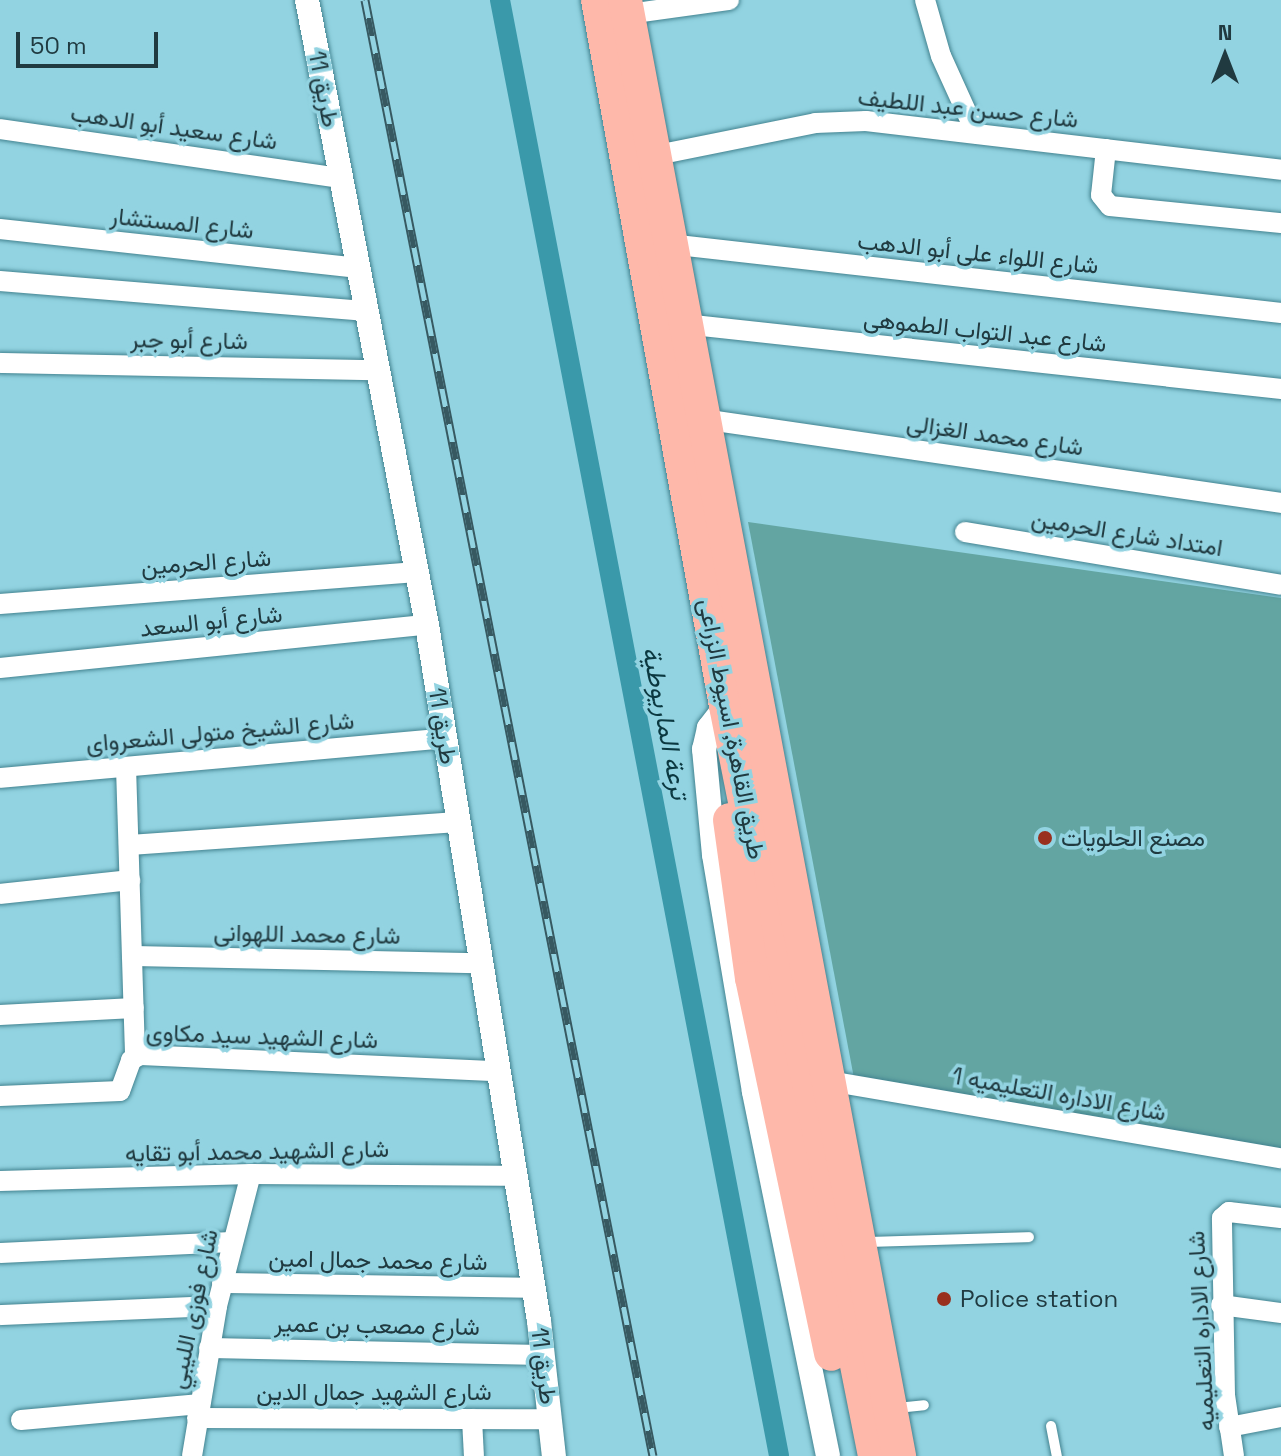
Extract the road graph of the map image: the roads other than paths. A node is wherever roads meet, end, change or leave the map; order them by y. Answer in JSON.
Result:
{"nodes":[{"id":1,"x":307,"y":0,"type":"edge"},
{"id":2,"x":729,"y":0,"type":"edge"},
{"id":3,"x":925,"y":0,"type":"edge"},
{"id":4,"x":617,"y":5,"type":"edge"},
{"id":5,"x":0,"y":129,"type":"edge"},
{"id":6,"x":976,"y":133,"type":"junction"},
{"id":7,"x":1106,"y":149,"type":"junction"},
{"id":8,"x":652,"y":156,"type":"junction"},
{"id":9,"x":1281,"y":170,"type":"edge"},
{"id":10,"x":341,"y":178,"type":"junction"},
{"id":11,"x":1281,"y":223,"type":"edge"},
{"id":12,"x":0,"y":229,"type":"edge"},
{"id":13,"x":669,"y":244,"type":"junction"},
{"id":14,"x":359,"y":268,"type":"junction"},
{"id":15,"x":0,"y":281,"type":"edge"},
{"id":16,"x":367,"y":311,"type":"junction"},
{"id":17,"x":1281,"y":313,"type":"edge"},
{"id":18,"x":684,"y":324,"type":"junction"},
{"id":19,"x":0,"y":363,"type":"edge"},
{"id":20,"x":378,"y":370,"type":"junction"},
{"id":21,"x":1281,"y":389,"type":"edge"},
{"id":22,"x":702,"y":419,"type":"junction"},
{"id":23,"x":1281,"y":503,"type":"edge"},
{"id":24,"x":965,"y":532,"type":"dead end"},
{"id":25,"x":417,"y":572,"type":"junction"},
{"id":26,"x":1281,"y":585,"type":"edge"},
{"id":27,"x":0,"y":604,"type":"edge"},
{"id":28,"x":427,"y":625,"type":"junction"},
{"id":29,"x":0,"y":668,"type":"edge"},
{"id":30,"x":726,"y":706,"type":"junction"},
{"id":31,"x":445,"y":738,"type":"junction"},
{"id":32,"x":126,"y":767,"type":"junction"},
{"id":33,"x":739,"y":771,"type":"junction"},
{"id":34,"x":0,"y":778,"type":"edge"},
{"id":35,"x":458,"y":822,"type":"junction"},
{"id":36,"x":129,"y":845,"type":"junction"},
{"id":37,"x":130,"y":880,"type":"junction"},
{"id":38,"x":0,"y":894,"type":"edge"},
{"id":39,"x":132,"y":956,"type":"junction"},
{"id":40,"x":480,"y":963,"type":"junction"},
{"id":41,"x":134,"y":1008,"type":"junction"},
{"id":42,"x":0,"y":1015,"type":"edge"},
{"id":43,"x":135,"y":1057,"type":"junction"},
{"id":44,"x":498,"y":1071,"type":"junction"},
{"id":45,"x":829,"y":1081,"type":"junction"},
{"id":46,"x":0,"y":1096,"type":"edge"},
{"id":47,"x":1281,"y":1158,"type":"edge"},
{"id":48,"x":251,"y":1174,"type":"junction"},
{"id":49,"x":515,"y":1176,"type":"junction"},
{"id":50,"x":0,"y":1181,"type":"edge"},
{"id":51,"x":1281,"y":1218,"type":"edge"},
{"id":52,"x":1029,"y":1237,"type":"dead end"},
{"id":53,"x":232,"y":1242,"type":"junction"},
{"id":54,"x":859,"y":1242,"type":"junction"},
{"id":55,"x":0,"y":1253,"type":"edge"},
{"id":56,"x":222,"y":1283,"type":"junction"},
{"id":57,"x":533,"y":1288,"type":"junction"},
{"id":58,"x":1221,"y":1305,"type":"junction"},
{"id":59,"x":217,"y":1306,"type":"junction"},
{"id":60,"x":1281,"y":1313,"type":"edge"},
{"id":61,"x":0,"y":1315,"type":"edge"},
{"id":62,"x":209,"y":1348,"type":"junction"},
{"id":63,"x":543,"y":1355,"type":"junction"},
{"id":64,"x":924,"y":1405,"type":"dead end"},
{"id":65,"x":891,"y":1408,"type":"junction"},
{"id":66,"x":198,"y":1411,"type":"junction"},
{"id":67,"x":1281,"y":1417,"type":"edge"},
{"id":68,"x":472,"y":1419,"type":"junction"},
{"id":69,"x":551,"y":1419,"type":"junction"},
{"id":70,"x":21,"y":1420,"type":"dead end"},
{"id":71,"x":1051,"y":1426,"type":"dead end"},
{"id":72,"x":1229,"y":1427,"type":"junction"},
{"id":73,"x":192,"y":1456,"type":"edge"},
{"id":74,"x":474,"y":1456,"type":"edge"},
{"id":75,"x":554,"y":1456,"type":"edge"},
{"id":76,"x":828,"y":1456,"type":"edge"},
{"id":77,"x":852,"y":1456,"type":"edge"},
{"id":78,"x":875,"y":1456,"type":"edge"},
{"id":79,"x":899,"y":1456,"type":"edge"},
{"id":80,"x":1057,"y":1456,"type":"edge"},
{"id":81,"x":1234,"y":1456,"type":"edge"}],
"edges":[{"from":1,"to":10,"type":"street","name":"طريق 11"},
{"from":2,"to":4,"type":"street"},
{"from":3,"to":6,"type":"street"},
{"from":4,"to":8,"type":"highway","name":"طريق القاهرة, اسيوط الزراعى"},
{"from":4,"to":30,"type":"highway","name":"طريق القاهرة, اسيوط الزراعى"},
{"from":5,"to":10,"type":"street","name":"شارع سعيد أبو الدهب"},
{"from":6,"to":7,"type":"street","name":"شارع حسن عبد اللطيف"},
{"from":6,"to":8,"type":"street","name":"شارع حسن عبد اللطيف"},
{"from":7,"to":9,"type":"street","name":"شارع حسن عبد اللطيف"},
{"from":7,"to":11,"type":"street"},
{"from":8,"to":13,"type":"highway","name":"طريق القاهرة, اسيوط الزراعى"},
{"from":10,"to":14,"type":"street","name":"طريق 11"},
{"from":12,"to":14,"type":"street","name":"شارع المستشار"},
{"from":13,"to":17,"type":"street","name":"شارع اللواء على أبو الدهب"},
{"from":13,"to":18,"type":"highway","name":"طريق القاهرة, اسيوط الزراعى"},
{"from":14,"to":16,"type":"street","name":"طريق 11"},
{"from":15,"to":16,"type":"street"},
{"from":16,"to":20,"type":"street","name":"طريق 11"},
{"from":18,"to":21,"type":"street","name":"شارع عبد التواب الطموهى"},
{"from":18,"to":22,"type":"highway","name":"طريق القاهرة, اسيوط الزراعى"},
{"from":19,"to":20,"type":"street","name":"شارع أبو جبر"},
{"from":20,"to":25,"type":"street","name":"طريق 11"},
{"from":22,"to":23,"type":"street","name":"شارع محمد الغزالى"},
{"from":22,"to":45,"type":"highway","name":"طريق القاهرة, اسيوط الزراعى"},
{"from":24,"to":26,"type":"street","name":"امتداد شارع الحرمين"},
{"from":25,"to":27,"type":"street","name":"شارع الحرمين"},
{"from":25,"to":28,"type":"street","name":"طريق 11"},
{"from":28,"to":29,"type":"street","name":"شارع أبو السعد"},
{"from":28,"to":31,"type":"street","name":"طريق 11"},
{"from":30,"to":33,"type":"highway","name":"طريق القاهرة, اسيوط الزراعى"},
{"from":30,"to":76,"type":"street"},
{"from":31,"to":32,"type":"street","name":"شارع الشيخ متولى الشعرواى"},
{"from":31,"to":35,"type":"street","name":"طريق 11"},
{"from":32,"to":34,"type":"street","name":"شارع الشيخ متولى الشعرواى"},
{"from":32,"to":36,"type":"street"},
{"from":33,"to":77,"type":"highway"},
{"from":33,"to":78,"type":"highway","name":"طريق القاهرة, اسيوط الزراعى"},
{"from":35,"to":36,"type":"street"},
{"from":35,"to":40,"type":"street","name":"طريق 11"},
{"from":36,"to":37,"type":"street"},
{"from":37,"to":38,"type":"street"},
{"from":37,"to":39,"type":"street"},
{"from":39,"to":40,"type":"street","name":"شارع محمد اللهوانى"},
{"from":39,"to":41,"type":"street"},
{"from":40,"to":44,"type":"street","name":"طريق 11"},
{"from":41,"to":42,"type":"street"},
{"from":41,"to":43,"type":"street"},
{"from":43,"to":44,"type":"street","name":"شارع الشهيد سيد مكاوى"},
{"from":43,"to":46,"type":"street","name":"شارع الشهيد سيد مكاوى"},
{"from":44,"to":49,"type":"street","name":"طريق 11"},
{"from":45,"to":47,"type":"street","name":"شارع الاداره التعليميه 1"},
{"from":45,"to":54,"type":"highway","name":"طريق القاهرة, اسيوط الزراعى"},
{"from":48,"to":49,"type":"street","name":"شارع الشهيد محمد أبو تقايه"},
{"from":48,"to":50,"type":"street","name":"شارع الشهيد محمد أبو تقايه"},
{"from":48,"to":53,"type":"street","name":"شارع فوزى الليبي"},
{"from":49,"to":57,"type":"street","name":"طريق 11"},
{"from":51,"to":58,"type":"street","name":"شارع الاداره التعليميه"},
{"from":52,"to":54,"type":"lane"},
{"from":53,"to":55,"type":"street"},
{"from":53,"to":56,"type":"street","name":"شارع فوزى الليبي"},
{"from":54,"to":65,"type":"highway","name":"طريق القاهرة, اسيوط الزراعى"},
{"from":56,"to":57,"type":"street","name":"شارع محمد جمال امين"},
{"from":56,"to":59,"type":"street","name":"شارع فوزى الليبي"},
{"from":57,"to":63,"type":"street","name":"طريق 11"},
{"from":58,"to":60,"type":"street"},
{"from":58,"to":72,"type":"street","name":"شارع الاداره التعليميه"},
{"from":59,"to":61,"type":"street"},
{"from":59,"to":62,"type":"street","name":"شارع فوزى الليبي"},
{"from":62,"to":63,"type":"street","name":"شارع مصعب بن عمير"},
{"from":62,"to":66,"type":"street","name":"شارع فوزى الليبي"},
{"from":63,"to":69,"type":"street","name":"طريق 11"},
{"from":64,"to":65,"type":"lane"},
{"from":65,"to":79,"type":"highway","name":"طريق القاهرة, اسيوط الزراعى"},
{"from":66,"to":68,"type":"street","name":"شارع الشهيد جمال الدين"},
{"from":66,"to":70,"type":"street","name":"شارع الشهيد جمال الدين"},
{"from":66,"to":73,"type":"street","name":"شارع فوزى الليبي"},
{"from":67,"to":72,"type":"street"},
{"from":68,"to":69,"type":"street","name":"شارع الشهيد جمال الدين"},
{"from":68,"to":74,"type":"street"},
{"from":69,"to":75,"type":"street","name":"طريق 11"},
{"from":71,"to":80,"type":"lane"},
{"from":72,"to":81,"type":"street","name":"شارع الاداره التعليميه"}]}
